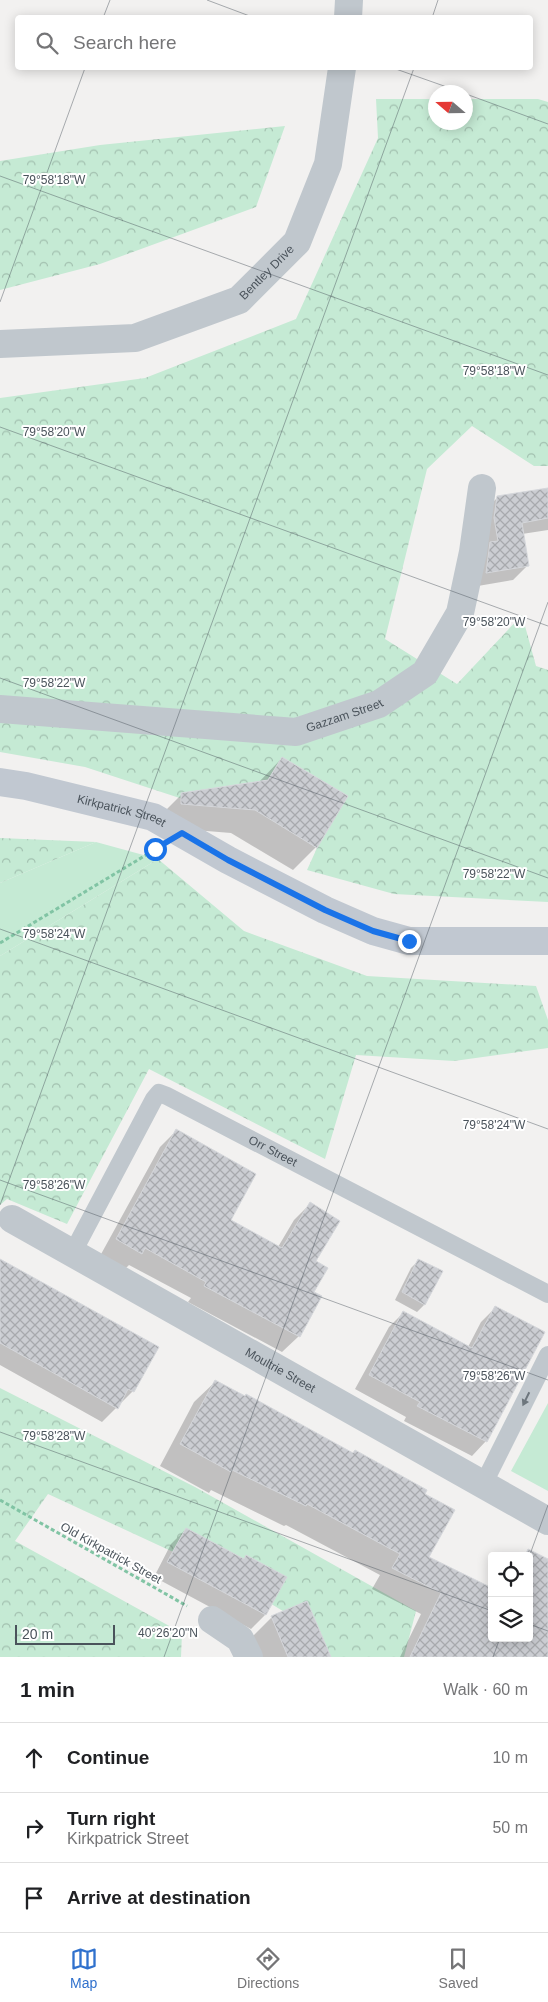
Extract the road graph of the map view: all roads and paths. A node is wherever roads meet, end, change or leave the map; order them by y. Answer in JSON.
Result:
{"nodes":[{"id":1,"x":349,"y":0,"type":"edge"},
{"id":2,"x":348,"y":15,"type":"edge"},
{"id":3,"x":342,"y":70,"type":"edge"},
{"id":4,"x":0,"y":344,"type":"edge"},
{"id":5,"x":482,"y":488,"type":"dead end"},
{"id":6,"x":0,"y":709,"type":"edge"},
{"id":7,"x":0,"y":782,"type":"edge"},
{"id":8,"x":182,"y":833,"type":"junction"},
{"id":9,"x":548,"y":941,"type":"edge"},
{"id":10,"x":0,"y":943,"type":"edge"},
{"id":11,"x":12,"y":1219,"type":"dead end"},
{"id":12,"x":72,"y":1254,"type":"junction"},
{"id":13,"x":548,"y":1294,"type":"edge"},
{"id":14,"x":548,"y":1355,"type":"edge"},
{"id":15,"x":484,"y":1485,"type":"junction"},
{"id":16,"x":0,"y":1500,"type":"edge"},
{"id":17,"x":548,"y":1521,"type":"edge"},
{"id":18,"x":212,"y":1620,"type":"joint"},
{"id":19,"x":249,"y":1657,"type":"edge"}],
"edges":[{"from":1,"to":2,"type":"street"},
{"from":3,"to":4,"type":"street","name":"Bentley Drive"},
{"from":5,"to":6,"type":"street","name":"Gazzam Street"},
{"from":7,"to":8,"type":"street","name":"Kirkpatrick Street"},
{"from":8,"to":9,"type":"street","name":"Kirkpatrick Street"},
{"from":8,"to":10,"type":"path"},
{"from":11,"to":12,"type":"street","name":"Moultrie Street"},
{"from":12,"to":13,"type":"lane","name":"Orr Street"},
{"from":12,"to":15,"type":"street","name":"Moultrie Street"},
{"from":14,"to":15,"type":"lane","one_way":true},
{"from":15,"to":17,"type":"street","name":"Moultrie Street"},
{"from":16,"to":18,"type":"path","name":"Old Kirkpatrick Street"},
{"from":18,"to":19,"type":"street"}]}
